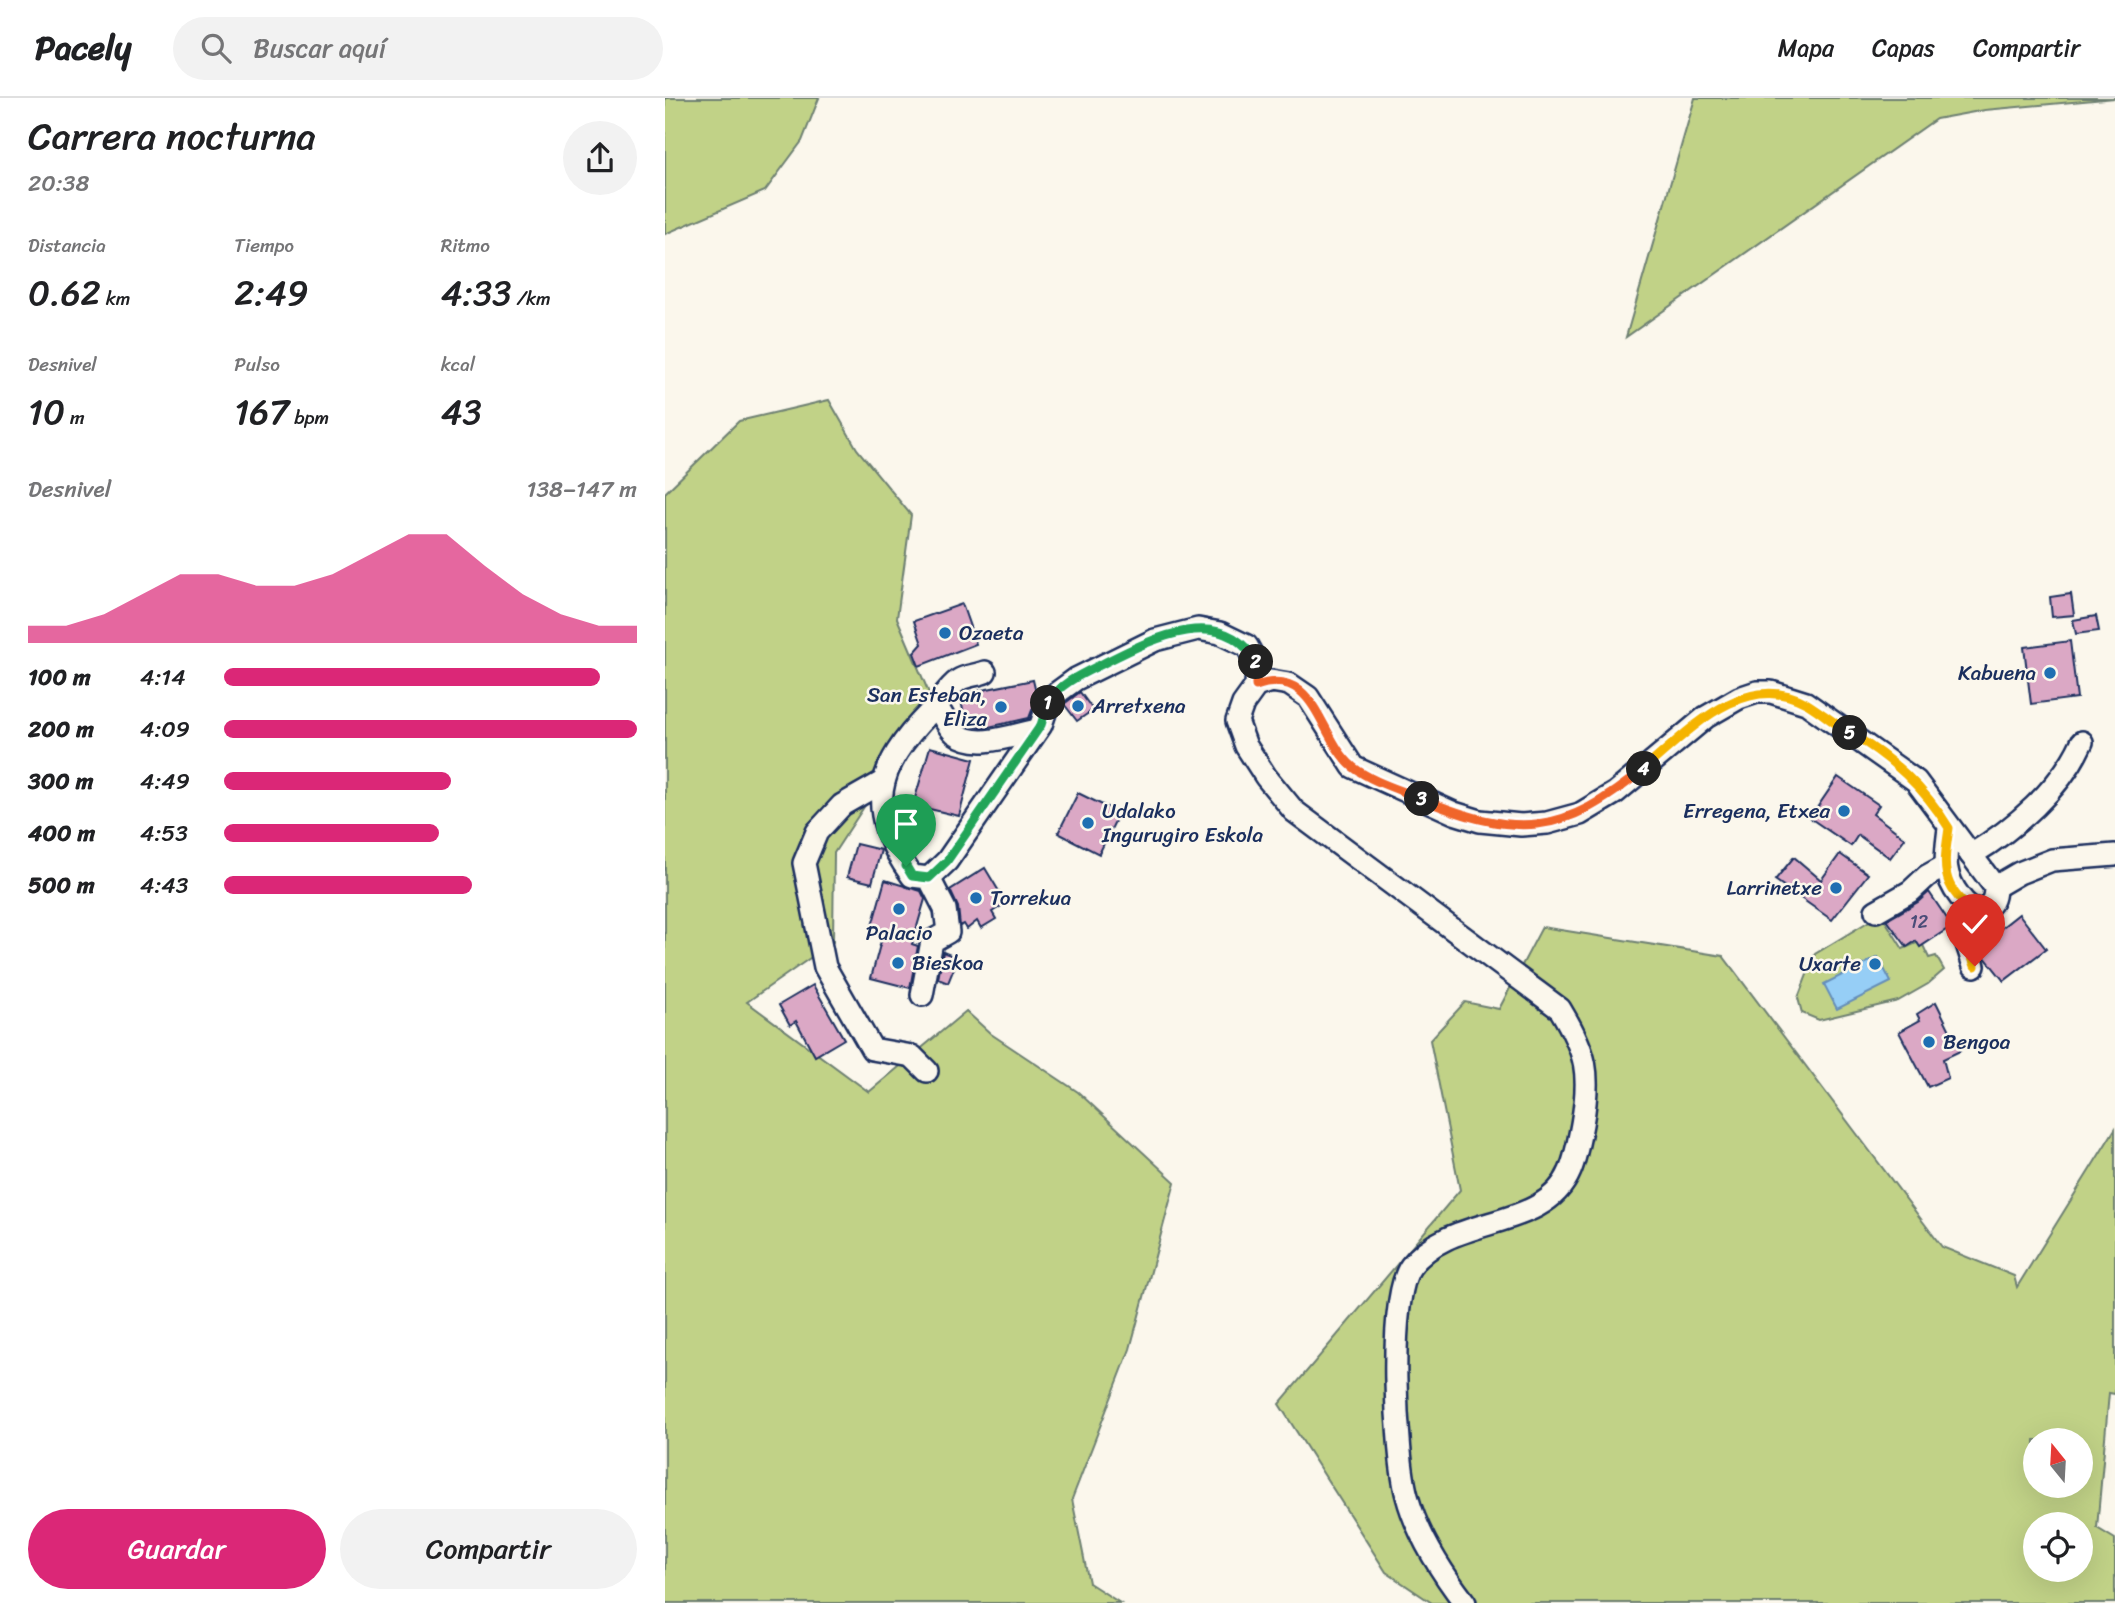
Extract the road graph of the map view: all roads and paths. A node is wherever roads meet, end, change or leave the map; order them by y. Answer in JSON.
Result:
{"nodes":[{"id":1,"x":985,"y":672,"type":"dead end"},
{"id":2,"x":1256,"y":686,"type":"junction"},
{"id":3,"x":936,"y":705,"type":"junction"},
{"id":4,"x":1037,"y":730,"type":"junction"},
{"id":5,"x":2082,"y":742,"type":"dead end"},
{"id":6,"x":884,"y":781,"type":"junction"},
{"id":7,"x":1949,"y":828,"type":"junction"},
{"id":8,"x":2115,"y":855,"type":"edge"},
{"id":9,"x":1971,"y":856,"type":"junction"},
{"id":10,"x":1945,"y":866,"type":"junction"},
{"id":11,"x":929,"y":878,"type":"junction"},
{"id":12,"x":1995,"y":887,"type":"junction"},
{"id":13,"x":1972,"y":910,"type":"junction"},
{"id":14,"x":1876,"y":911,"type":"dead end"},
{"id":15,"x":1975,"y":966,"type":"dead end"},
{"id":16,"x":922,"y":995,"type":"dead end"},
{"id":17,"x":927,"y":1071,"type":"dead end"},
{"id":18,"x":1465,"y":1603,"type":"edge"}],
"edges":[{"from":1,"to":3,"type":"street"},
{"from":2,"to":4,"type":"street"},
{"from":2,"to":7,"type":"street"},
{"from":2,"to":18,"type":"street"},
{"from":3,"to":4,"type":"street"},
{"from":3,"to":6,"type":"street"},
{"from":4,"to":11,"type":"street"},
{"from":5,"to":9,"type":"street"},
{"from":6,"to":11,"type":"street"},
{"from":6,"to":17,"type":"street"},
{"from":7,"to":9,"type":"street"},
{"from":7,"to":10,"type":"street"},
{"from":8,"to":12,"type":"street"},
{"from":9,"to":12,"type":"street"},
{"from":10,"to":13,"type":"street"},
{"from":10,"to":14,"type":"street"},
{"from":11,"to":16,"type":"street"},
{"from":12,"to":13,"type":"street"},
{"from":13,"to":15,"type":"street"}]}
